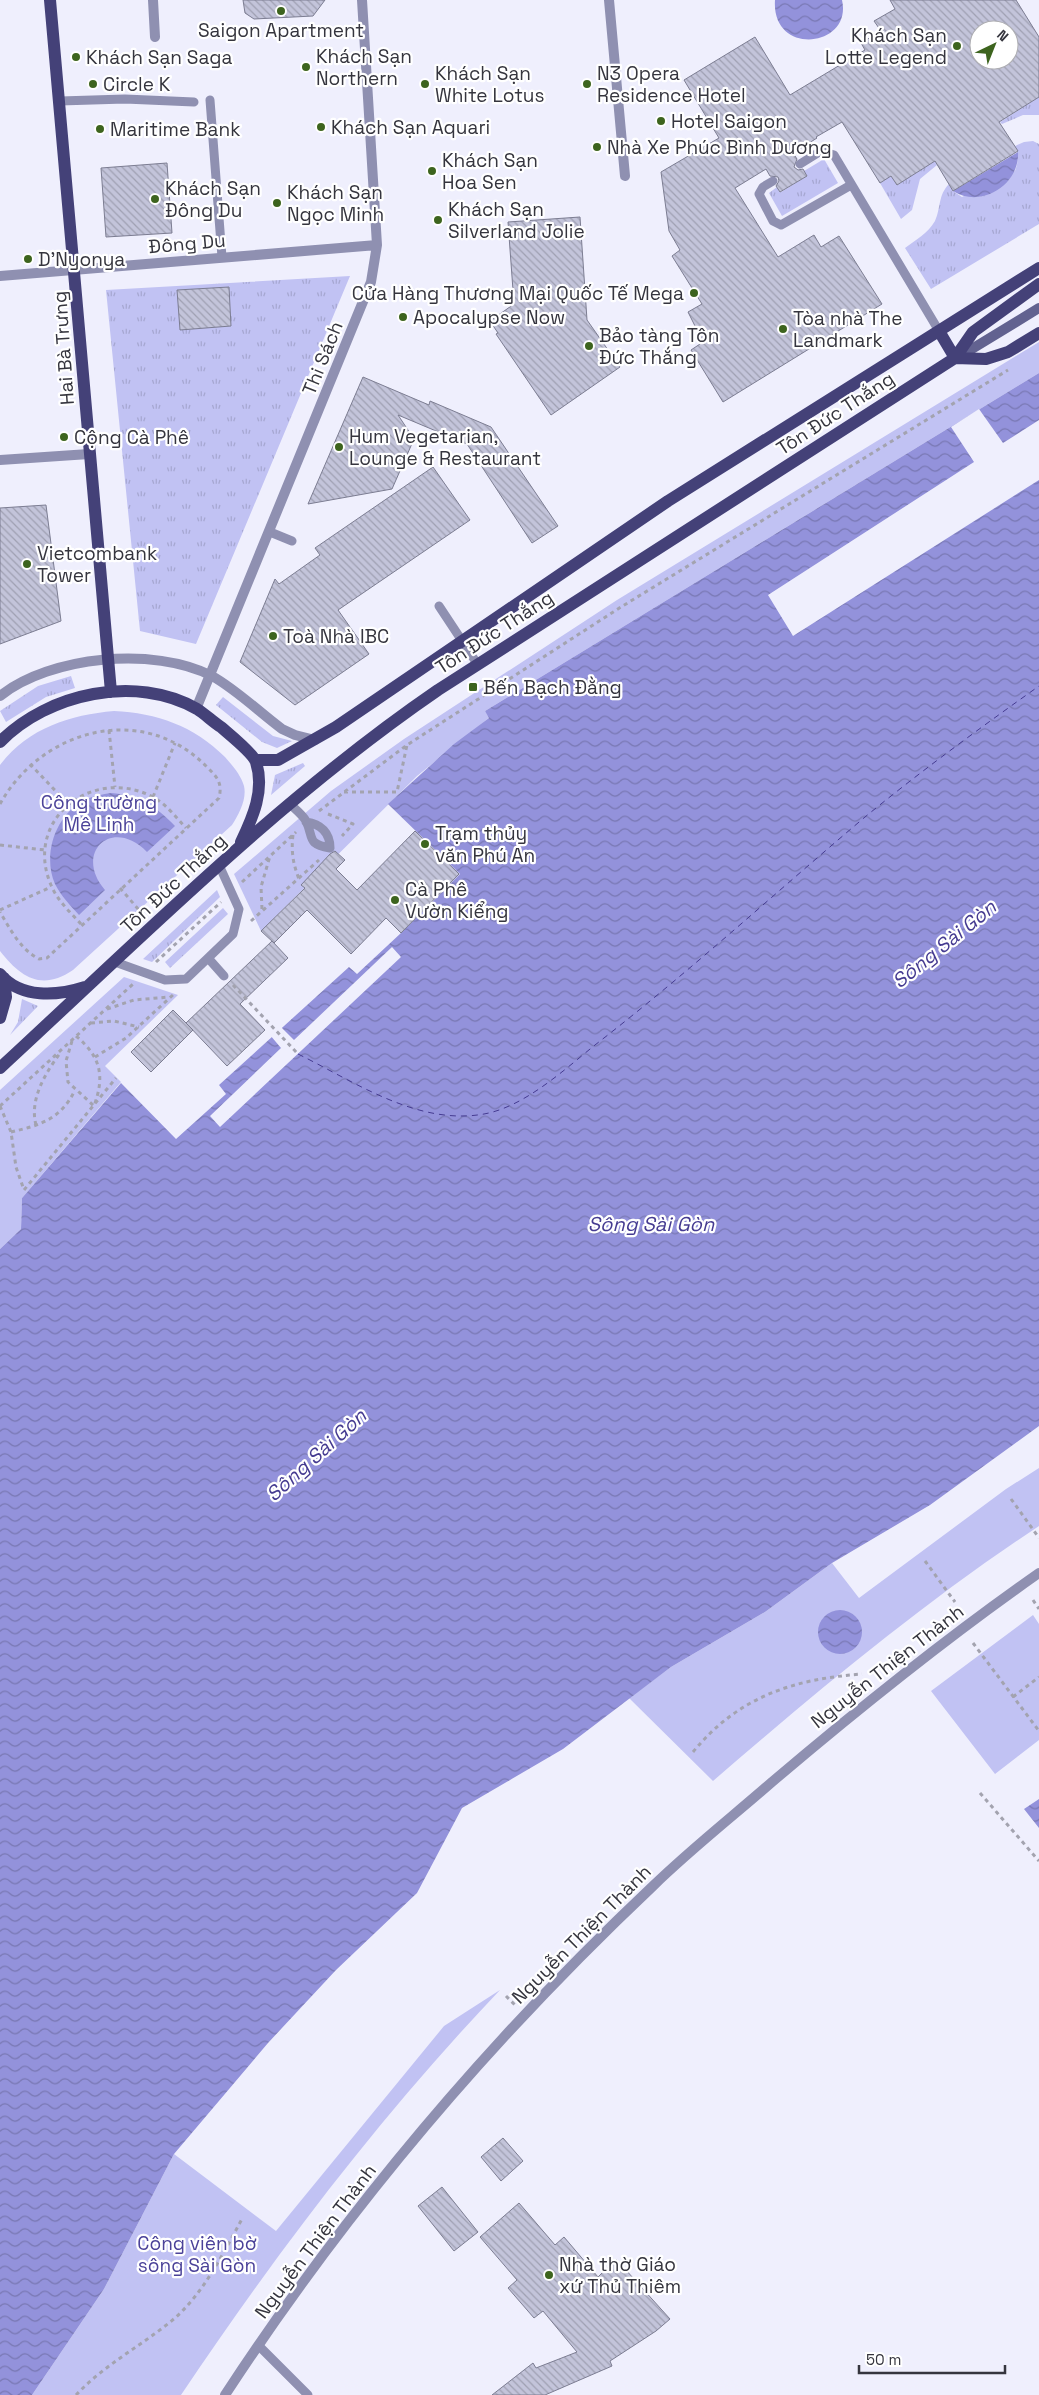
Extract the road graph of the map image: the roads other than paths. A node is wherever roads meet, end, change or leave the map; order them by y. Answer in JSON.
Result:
{"nodes":[{"id":1,"x":50,"y":0,"type":"edge"},
{"id":2,"x":153,"y":0,"type":"edge"},
{"id":3,"x":362,"y":0,"type":"edge"},
{"id":4,"x":609,"y":0,"type":"edge"},
{"id":5,"x":155,"y":36,"type":"dead end"},
{"id":6,"x":210,"y":100,"type":"dead end"},
{"id":7,"x":60,"y":101,"type":"junction"},
{"id":8,"x":194,"y":102,"type":"dead end"},
{"id":9,"x":800,"y":164,"type":"dead end"},
{"id":10,"x":625,"y":176,"type":"dead end"},
{"id":11,"x":773,"y":181,"type":"dead end"},
{"id":12,"x":851,"y":185,"type":"junction"},
{"id":13,"x":377,"y":245,"type":"junction"},
{"id":14,"x":222,"y":257,"type":"junction"},
{"id":15,"x":1039,"y":268,"type":"edge"},
{"id":16,"x":76,"y":270,"type":"junction"},
{"id":17,"x":0,"y":276,"type":"edge"},
{"id":18,"x":1039,"y":284,"type":"edge"},
{"id":19,"x":1039,"y":308,"type":"edge"},
{"id":20,"x":939,"y":331,"type":"junction"},
{"id":21,"x":1039,"y":333,"type":"edge"},
{"id":22,"x":955,"y":358,"type":"junction"},
{"id":23,"x":89,"y":454,"type":"junction"},
{"id":24,"x":0,"y":460,"type":"edge"},
{"id":25,"x":270,"y":532,"type":"junction"},
{"id":26,"x":292,"y":541,"type":"dead end"},
{"id":27,"x":440,"y":606,"type":"dead end"},
{"id":28,"x":462,"y":641,"type":"junction"},
{"id":29,"x":109,"y":658,"type":"junction"},
{"id":30,"x":478,"y":665,"type":"junction"},
{"id":31,"x":211,"y":676,"type":"junction"},
{"id":32,"x":112,"y":692,"type":"junction"},
{"id":33,"x":0,"y":696,"type":"edge"},
{"id":34,"x":196,"y":709,"type":"junction"},
{"id":35,"x":2,"y":736,"type":"edge"},
{"id":36,"x":315,"y":740,"type":"junction"},
{"id":37,"x":255,"y":760,"type":"junction"},
{"id":38,"x":290,"y":804,"type":"junction"},
{"id":39,"x":306,"y":822,"type":"junction"},
{"id":40,"x":239,"y":846,"type":"junction"},
{"id":41,"x":219,"y":865,"type":"junction"},
{"id":42,"x":208,"y":958,"type":"junction"},
{"id":43,"x":115,"y":962,"type":"junction"},
{"id":44,"x":2,"y":976,"type":"edge"},
{"id":45,"x":224,"y":976,"type":"road end"},
{"id":46,"x":90,"y":985,"type":"junction"},
{"id":47,"x":0,"y":1018,"type":"edge"},
{"id":48,"x":0,"y":1068,"type":"edge"},
{"id":49,"x":1039,"y":1573,"type":"edge"},
{"id":50,"x":259,"y":2346,"type":"junction"},
{"id":51,"x":303,"y":2393,"type":"edge"},
{"id":52,"x":225,"y":2395,"type":"edge"}],
"edges":[{"from":1,"to":7,"type":"main road","name":"Hai Bà Trưng"},
{"from":2,"to":5,"type":"street"},
{"from":3,"to":13,"type":"street","name":"Thi Sách"},
{"from":4,"to":10,"type":"street"},
{"from":6,"to":14,"type":"lane"},
{"from":7,"to":8,"type":"lane"},
{"from":7,"to":16,"type":"main road","name":"Hai Bà Trưng"},
{"from":9,"to":12,"type":"lane"},
{"from":11,"to":12,"type":"lane"},
{"from":12,"to":20,"type":"lane"},
{"from":13,"to":14,"type":"street","name":"Đông Du"},
{"from":13,"to":25,"type":"street","name":"Thi Sách"},
{"from":14,"to":16,"type":"street","name":"Đông Du"},
{"from":15,"to":20,"type":"main road","name":"Tôn Đức Thắng"},
{"from":16,"to":17,"type":"street","name":"Đông Du"},
{"from":16,"to":23,"type":"main road","name":"Hai Bà Trưng"},
{"from":18,"to":22,"type":"main road","name":"Tôn Đức Thắng"},
{"from":19,"to":22,"type":"main road"},
{"from":20,"to":22,"type":"main road"},
{"from":20,"to":28,"type":"main road","name":"Tôn Đức Thắng"},
{"from":21,"to":22,"type":"main road"},
{"from":22,"to":30,"type":"main road","name":"Tôn Đức Thắng"},
{"from":23,"to":24,"type":"street"},
{"from":23,"to":29,"type":"main road","name":"Hai Bà Trưng"},
{"from":25,"to":26,"type":"lane"},
{"from":25,"to":31,"type":"street","name":"Thi Sách"},
{"from":27,"to":28,"type":"lane"},
{"from":28,"to":30,"type":"lane"},
{"from":28,"to":36,"type":"main road","name":"Tôn Đức Thắng"},
{"from":29,"to":31,"type":"street"},
{"from":29,"to":32,"type":"main road","name":"Hai Bà Trưng"},
{"from":29,"to":33,"type":"street"},
{"from":30,"to":38,"type":"main road","name":"Tôn Đức Thắng"},
{"from":31,"to":34,"type":"street","name":"Thi Sách"},
{"from":31,"to":36,"type":"street"},
{"from":32,"to":34,"type":"main road"},
{"from":32,"to":35,"type":"main road"},
{"from":34,"to":37,"type":"main road"},
{"from":36,"to":37,"type":"main road","name":"Tôn Đức Thắng"},
{"from":37,"to":40,"type":"main road"},
{"from":38,"to":39,"type":"lane"},
{"from":38,"to":40,"type":"main road","name":"Tôn Đức Thắng"},
{"from":39,"to":39,"type":"lane"},
{"from":40,"to":41,"type":"main road","name":"Tôn Đức Thắng"},
{"from":41,"to":42,"type":"lane"},
{"from":41,"to":43,"type":"main road","name":"Tôn Đức Thắng"},
{"from":42,"to":43,"type":"lane"},
{"from":42,"to":45,"type":"lane"},
{"from":43,"to":46,"type":"main road","name":"Tôn Đức Thắng"},
{"from":44,"to":46,"type":"main road"},
{"from":44,"to":47,"type":"main road"},
{"from":46,"to":48,"type":"main road","name":"Tôn Đức Thắng"},
{"from":49,"to":50,"type":"street","name":"Nguyễn Thiện Thành"},
{"from":50,"to":51,"type":"lane"},
{"from":50,"to":52,"type":"street","name":"Nguyễn Thiện Thành"}]}
